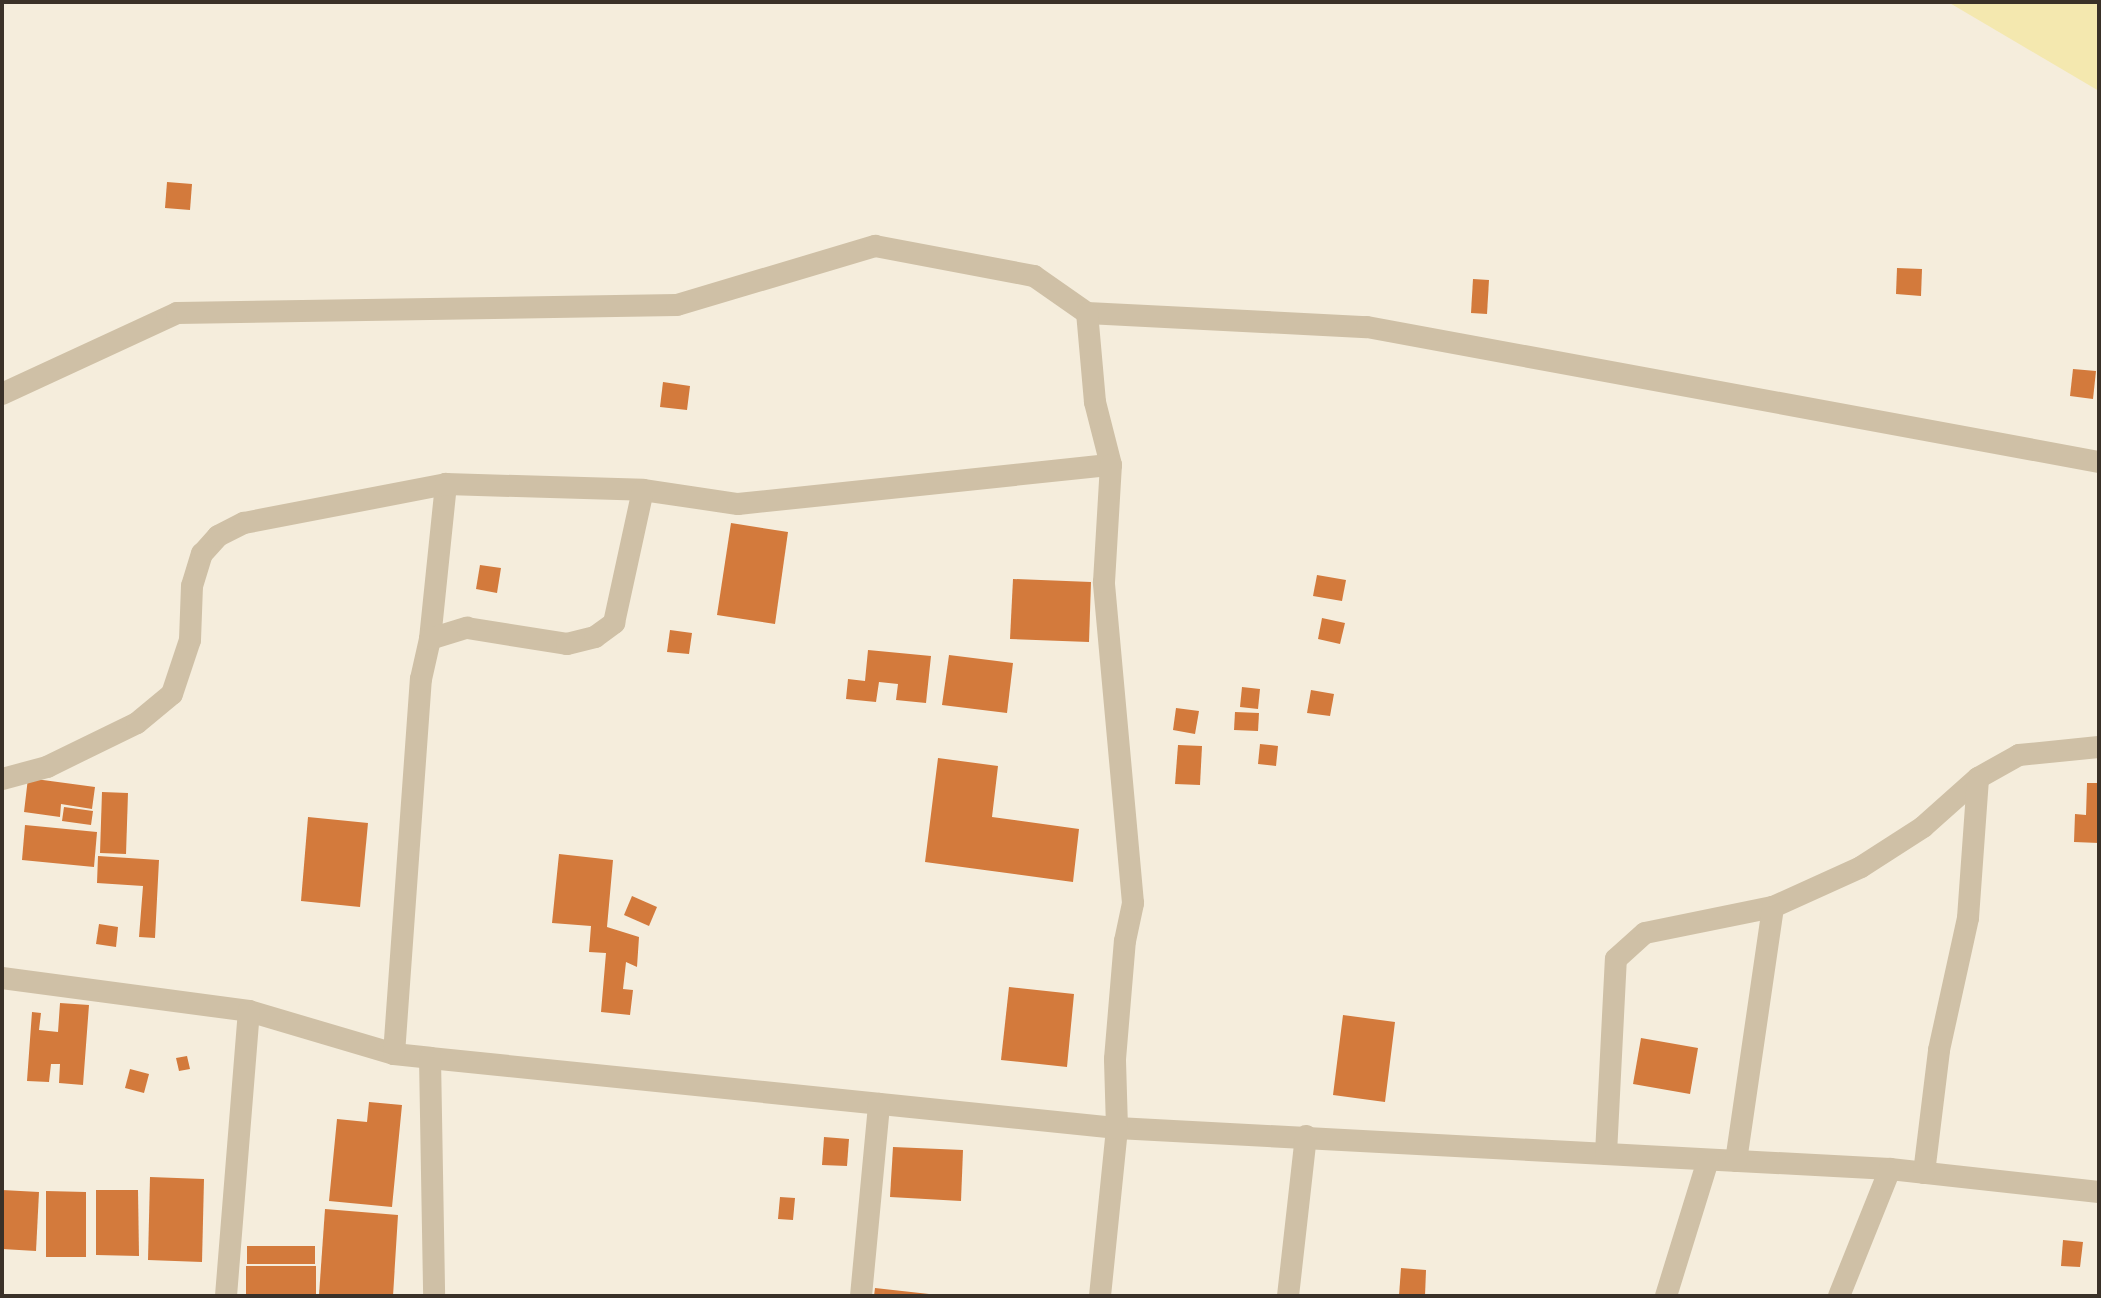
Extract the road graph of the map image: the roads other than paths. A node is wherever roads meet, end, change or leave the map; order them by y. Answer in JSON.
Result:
{"nodes":[{"id":1,"x":1087,"y":313,"type":"junction"},
{"id":2,"x":2,"y":394,"type":"edge"},
{"id":3,"x":2099,"y":462,"type":"edge"},
{"id":4,"x":1111,"y":465,"type":"junction"},
{"id":5,"x":446,"y":484,"type":"junction"},
{"id":6,"x":643,"y":490,"type":"junction"},
{"id":7,"x":430,"y":639,"type":"junction"},
{"id":8,"x":2099,"y":747,"type":"edge"},
{"id":9,"x":1978,"y":778,"type":"junction"},
{"id":10,"x":2,"y":779,"type":"edge"},
{"id":11,"x":1773,"y":907,"type":"junction"},
{"id":12,"x":2,"y":978,"type":"edge"},
{"id":13,"x":249,"y":1011,"type":"junction"},
{"id":14,"x":394,"y":1054,"type":"junction"},
{"id":15,"x":430,"y":1058,"type":"junction"},
{"id":16,"x":879,"y":1104,"type":"junction"},
{"id":17,"x":1117,"y":1128,"type":"junction"},
{"id":18,"x":1306,"y":1136,"type":"junction"},
{"id":19,"x":1606,"y":1154,"type":"junction"},
{"id":20,"x":1708,"y":1160,"type":"junction"},
{"id":21,"x":1736,"y":1161,"type":"junction"},
{"id":22,"x":1890,"y":1169,"type":"junction"},
{"id":23,"x":1924,"y":1173,"type":"junction"},
{"id":24,"x":2099,"y":1192,"type":"edge"},
{"id":25,"x":226,"y":1296,"type":"edge"},
{"id":26,"x":434,"y":1296,"type":"edge"},
{"id":27,"x":861,"y":1296,"type":"edge"},
{"id":28,"x":1100,"y":1296,"type":"edge"},
{"id":29,"x":1288,"y":1296,"type":"edge"},
{"id":30,"x":1666,"y":1296,"type":"edge"},
{"id":31,"x":1839,"y":1296,"type":"edge"}],
"edges":[{"from":1,"to":2,"type":"street"},
{"from":1,"to":3,"type":"street"},
{"from":1,"to":4,"type":"street"},
{"from":4,"to":6,"type":"street"},
{"from":4,"to":17,"type":"street"},
{"from":5,"to":6,"type":"street"},
{"from":5,"to":7,"type":"street"},
{"from":5,"to":10,"type":"street"},
{"from":6,"to":7,"type":"street"},
{"from":7,"to":14,"type":"street"},
{"from":8,"to":9,"type":"street"},
{"from":9,"to":11,"type":"street"},
{"from":9,"to":23,"type":"street"},
{"from":11,"to":19,"type":"street"},
{"from":11,"to":21,"type":"street"},
{"from":12,"to":13,"type":"street"},
{"from":13,"to":14,"type":"street"},
{"from":13,"to":25,"type":"street"},
{"from":14,"to":15,"type":"street"},
{"from":15,"to":16,"type":"street"},
{"from":15,"to":26,"type":"street"},
{"from":16,"to":17,"type":"street"},
{"from":16,"to":27,"type":"street"},
{"from":17,"to":18,"type":"street"},
{"from":17,"to":28,"type":"street"},
{"from":18,"to":19,"type":"street"},
{"from":18,"to":29,"type":"street"},
{"from":19,"to":20,"type":"street"},
{"from":20,"to":21,"type":"street"},
{"from":20,"to":30,"type":"street"},
{"from":21,"to":22,"type":"street"},
{"from":22,"to":23,"type":"street"},
{"from":22,"to":31,"type":"street"},
{"from":23,"to":24,"type":"street"}]}
